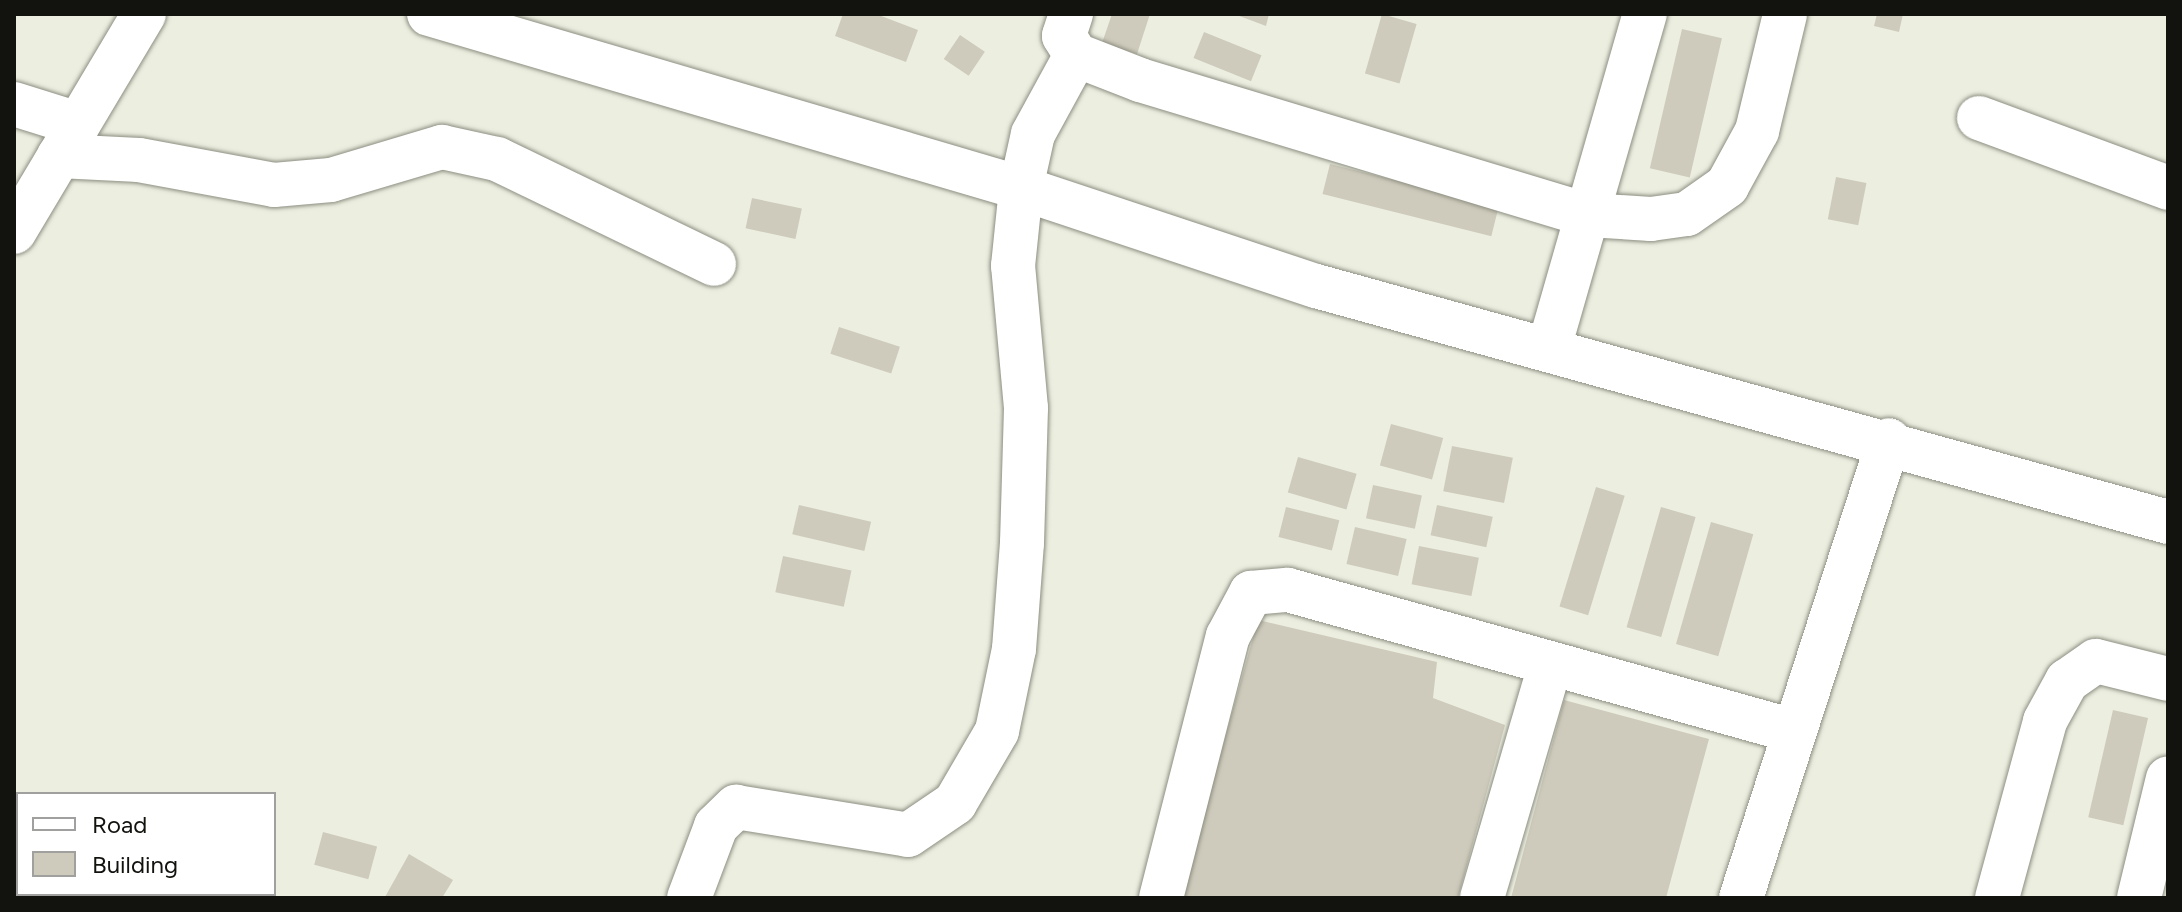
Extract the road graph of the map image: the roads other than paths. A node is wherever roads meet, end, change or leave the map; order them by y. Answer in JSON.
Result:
{"nodes":[{"id":1,"x":144,"y":14,"type":"edge"},
{"id":2,"x":429,"y":14,"type":"edge"},
{"id":3,"x":1645,"y":14,"type":"edge"},
{"id":4,"x":1785,"y":14,"type":"edge"},
{"id":5,"x":1074,"y":34,"type":"edge"},
{"id":6,"x":14,"y":104,"type":"edge"},
{"id":7,"x":1979,"y":118,"type":"dead end"},
{"id":8,"x":69,"y":140,"type":"junction"},
{"id":9,"x":1021,"y":188,"type":"junction"},
{"id":10,"x":2168,"y":188,"type":"edge"},
{"id":11,"x":1588,"y":215,"type":"junction"},
{"id":12,"x":14,"y":232,"type":"edge"},
{"id":13,"x":714,"y":264,"type":"dead end"},
{"id":14,"x":1549,"y":348,"type":"junction"},
{"id":15,"x":1889,"y":440,"type":"junction"},
{"id":16,"x":2168,"y":522,"type":"edge"},
{"id":17,"x":1550,"y":665,"type":"junction"},
{"id":18,"x":2168,"y":679,"type":"edge"},
{"id":19,"x":1790,"y":730,"type":"junction"},
{"id":20,"x":2168,"y":778,"type":"edge"},
{"id":21,"x":689,"y":898,"type":"edge"},
{"id":22,"x":1161,"y":898,"type":"edge"},
{"id":23,"x":1482,"y":898,"type":"edge"},
{"id":24,"x":1741,"y":898,"type":"edge"},
{"id":25,"x":1997,"y":898,"type":"edge"},
{"id":26,"x":2139,"y":898,"type":"edge"}],
"edges":[{"from":1,"to":8,"type":"lane"},
{"from":2,"to":9,"type":"lane"},
{"from":3,"to":11,"type":"lane"},
{"from":4,"to":11,"type":"lane"},
{"from":5,"to":9,"type":"lane"},
{"from":5,"to":11,"type":"lane"},
{"from":6,"to":8,"type":"lane"},
{"from":7,"to":10,"type":"lane"},
{"from":8,"to":12,"type":"lane"},
{"from":8,"to":13,"type":"lane"},
{"from":9,"to":14,"type":"lane"},
{"from":9,"to":21,"type":"lane"},
{"from":11,"to":14,"type":"lane"},
{"from":14,"to":15,"type":"lane"},
{"from":15,"to":16,"type":"lane"},
{"from":15,"to":19,"type":"lane"},
{"from":17,"to":19,"type":"lane"},
{"from":17,"to":22,"type":"lane"},
{"from":17,"to":23,"type":"lane"},
{"from":18,"to":25,"type":"lane"},
{"from":19,"to":24,"type":"lane"},
{"from":20,"to":26,"type":"lane"}]}
